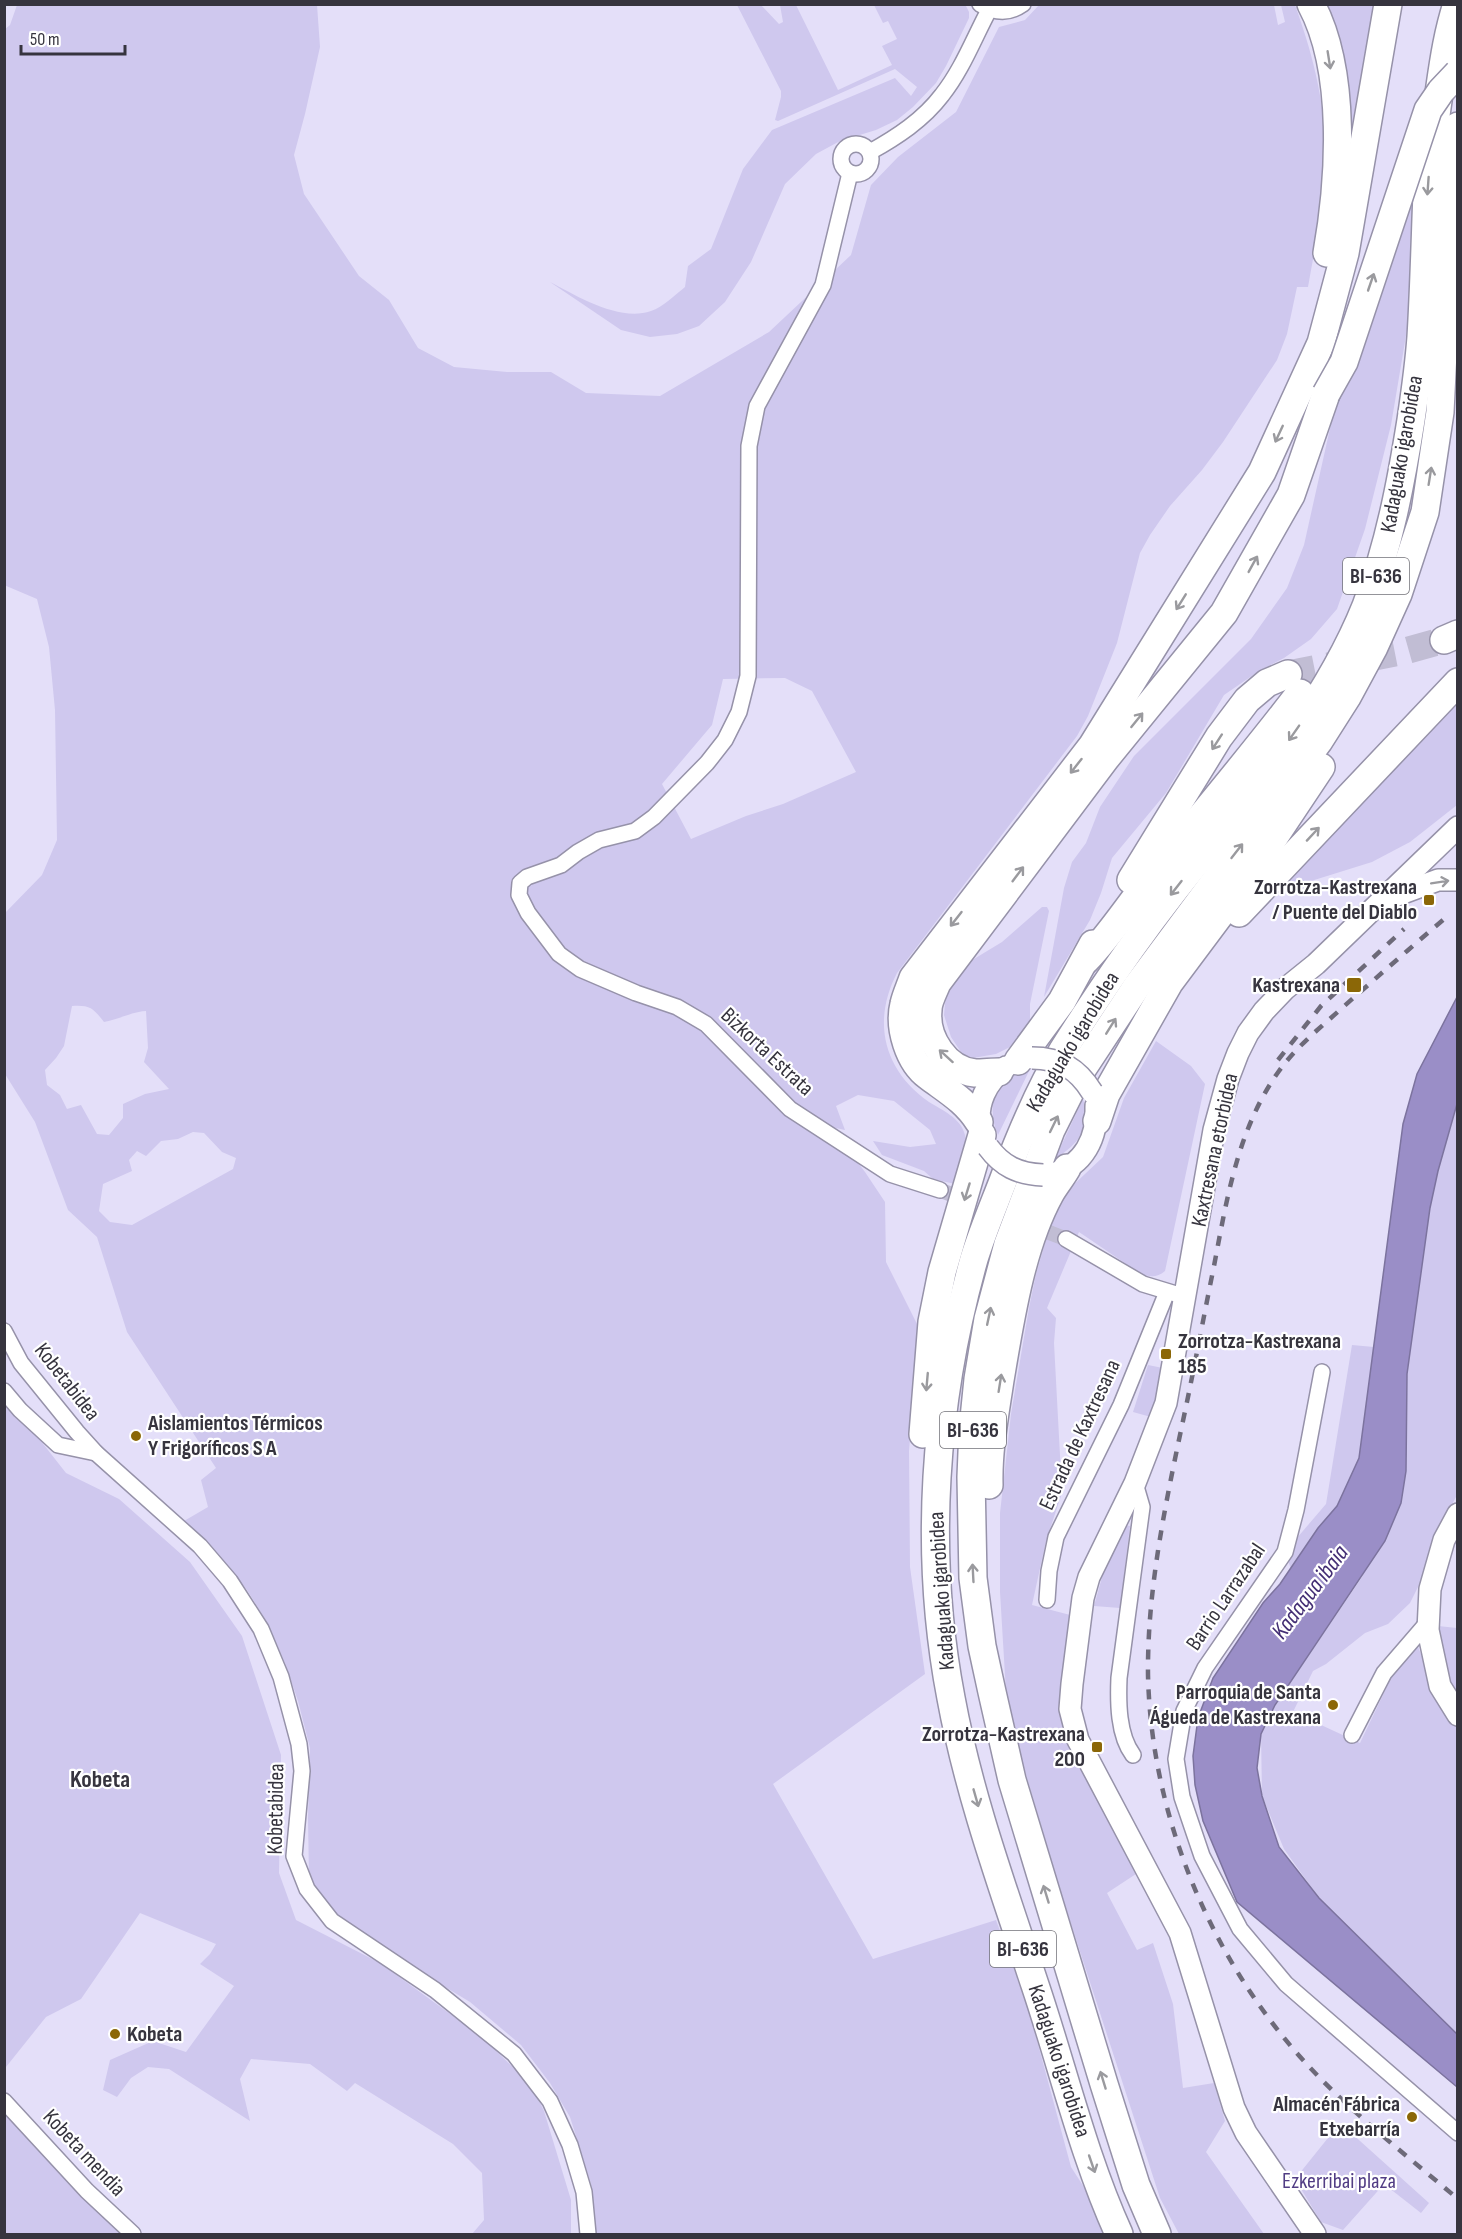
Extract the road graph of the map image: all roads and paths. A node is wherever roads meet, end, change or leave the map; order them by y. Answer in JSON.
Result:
{"nodes":[{"id":1,"x":1023,"y":4,"type":"edge"},
{"id":2,"x":1311,"y":4,"type":"edge"},
{"id":3,"x":1457,"y":4,"type":"edge"},
{"id":4,"x":985,"y":7,"type":"edge"},
{"id":5,"x":1395,"y":9,"type":"edge"},
{"id":6,"x":1458,"y":73,"type":"edge"},
{"id":7,"x":1458,"y":126,"type":"edge"},
{"id":8,"x":870,"y":152,"type":"junction"},
{"id":9,"x":850,"y":173,"type":"junction"},
{"id":10,"x":1315,"y":387,"type":"junction"},
{"id":11,"x":1425,"y":512,"type":"junction"},
{"id":12,"x":1385,"y":547,"type":"junction"},
{"id":13,"x":1288,"y":674,"type":"tunnel mouth"},
{"id":14,"x":1458,"y":682,"type":"edge"},
{"id":15,"x":1458,"y":827,"type":"edge"},
{"id":16,"x":1449,"y":850,"type":"edge"},
{"id":17,"x":1458,"y":880,"type":"edge"},
{"id":18,"x":1383,"y":901,"type":"junction"},
{"id":19,"x":1086,"y":960,"type":"junction"},
{"id":20,"x":1139,"y":1038,"type":"junction"},
{"id":21,"x":1016,"y":1064,"type":"junction"},
{"id":22,"x":1097,"y":1121,"type":"junction"},
{"id":23,"x":983,"y":1135,"type":"junction"},
{"id":24,"x":1055,"y":1172,"type":"junction"},
{"id":25,"x":940,"y":1190,"type":"tunnel mouth"},
{"id":26,"x":1066,"y":1239,"type":"tunnel mouth"},
{"id":27,"x":1178,"y":1300,"type":"junction"},
{"id":28,"x":4,"y":1331,"type":"edge"},
{"id":29,"x":1322,"y":1372,"type":"dead end"},
{"id":30,"x":4,"y":1391,"type":"edge"},
{"id":31,"x":96,"y":1453,"type":"junction"},
{"id":32,"x":1136,"y":1483,"type":"junction"},
{"id":33,"x":1458,"y":1514,"type":"edge"},
{"id":34,"x":1047,"y":1600,"type":"dead end"},
{"id":35,"x":1428,"y":1622,"type":"junction"},
{"id":36,"x":945,"y":1659,"type":"junction"},
{"id":37,"x":992,"y":1692,"type":"junction"},
{"id":38,"x":1458,"y":1715,"type":"edge"},
{"id":39,"x":1352,"y":1735,"type":"dead end"},
{"id":40,"x":1133,"y":1755,"type":"dead end"},
{"id":41,"x":4,"y":2101,"type":"edge"},
{"id":42,"x":1458,"y":2133,"type":"edge"},
{"id":43,"x":133,"y":2235,"type":"edge"},
{"id":44,"x":588,"y":2235,"type":"edge"},
{"id":45,"x":1119,"y":2235,"type":"edge"},
{"id":46,"x":1157,"y":2235,"type":"edge"},
{"id":47,"x":1315,"y":2235,"type":"edge"}],
"edges":[{"from":1,"to":4,"type":"street"},
{"from":2,"to":10,"type":"highway","one_way":true},
{"from":3,"to":12,"type":"highway","name":"Kadaguako igarobidea","number":"BI-636","one_way":true},
{"from":4,"to":8,"type":"street"},
{"from":5,"to":10,"type":"highway"},
{"from":10,"to":6,"type":"highway","one_way":true,"bridge":true},
{"from":11,"to":7,"type":"highway","name":"Kadaguako igarobidea","number":"BI-636","one_way":true},
{"from":8,"to":9,"type":"street"},
{"from":8,"to":9,"type":"street"},
{"from":9,"to":25,"type":"street","name":"Bizkorta Estrata"},
{"from":21,"to":10,"type":"highway","one_way":true},
{"from":10,"to":23,"type":"highway","one_way":true},
{"from":11,"to":20,"type":"highway"},
{"from":37,"to":11,"type":"highway","name":"Kadaguako igarobidea","number":"BI-636","one_way":true},
{"from":12,"to":19,"type":"highway"},
{"from":12,"to":36,"type":"highway","name":"Kadaguako igarobidea","number":"BI-636","one_way":true},
{"from":13,"to":19,"type":"highway","one_way":true},
{"from":20,"to":14,"type":"highway","one_way":true},
{"from":15,"to":16,"type":"street","name":"Kaxtresana etorbidea"},
{"from":16,"to":18,"type":"street","name":"Kaxtresana etorbidea"},
{"from":18,"to":17,"type":"street","one_way":true},
{"from":18,"to":27,"type":"street","name":"Kaxtresana etorbidea"},
{"from":19,"to":21,"type":"highway"},
{"from":20,"to":22,"type":"highway"},
{"from":21,"to":22,"type":"street","bridge":true},
{"from":21,"to":23,"type":"street"},
{"from":22,"to":24,"type":"street"},
{"from":23,"to":24,"type":"street","bridge":true},
{"from":23,"to":36,"type":"highway","one_way":true},
{"from":37,"to":24,"type":"highway","one_way":true},
{"from":26,"to":27,"type":"street"},
{"from":27,"to":32,"type":"street","name":"Kaxtresana etorbidea"},
{"from":27,"to":34,"type":"street","name":"Estrada de Kaxtresana"},
{"from":28,"to":31,"type":"street","name":"Kobetabidea"},
{"from":29,"to":42,"type":"street","name":"Barrio Larrazabal"},
{"from":30,"to":31,"type":"street"},
{"from":31,"to":44,"type":"street","name":"Kobetabidea"},
{"from":32,"to":40,"type":"street"},
{"from":32,"to":47,"type":"street","name":"Kaxtresana etorbidea"},
{"from":33,"to":35,"type":"street"},
{"from":35,"to":38,"type":"street"},
{"from":35,"to":39,"type":"street"},
{"from":36,"to":45,"type":"highway","name":"Kadaguako igarobidea","number":"BI-636","one_way":true},
{"from":46,"to":37,"type":"highway","name":"Kadaguako igarobidea","number":"BI-636","one_way":true},
{"from":41,"to":43,"type":"street","name":"Kobeta mendia"}]}
